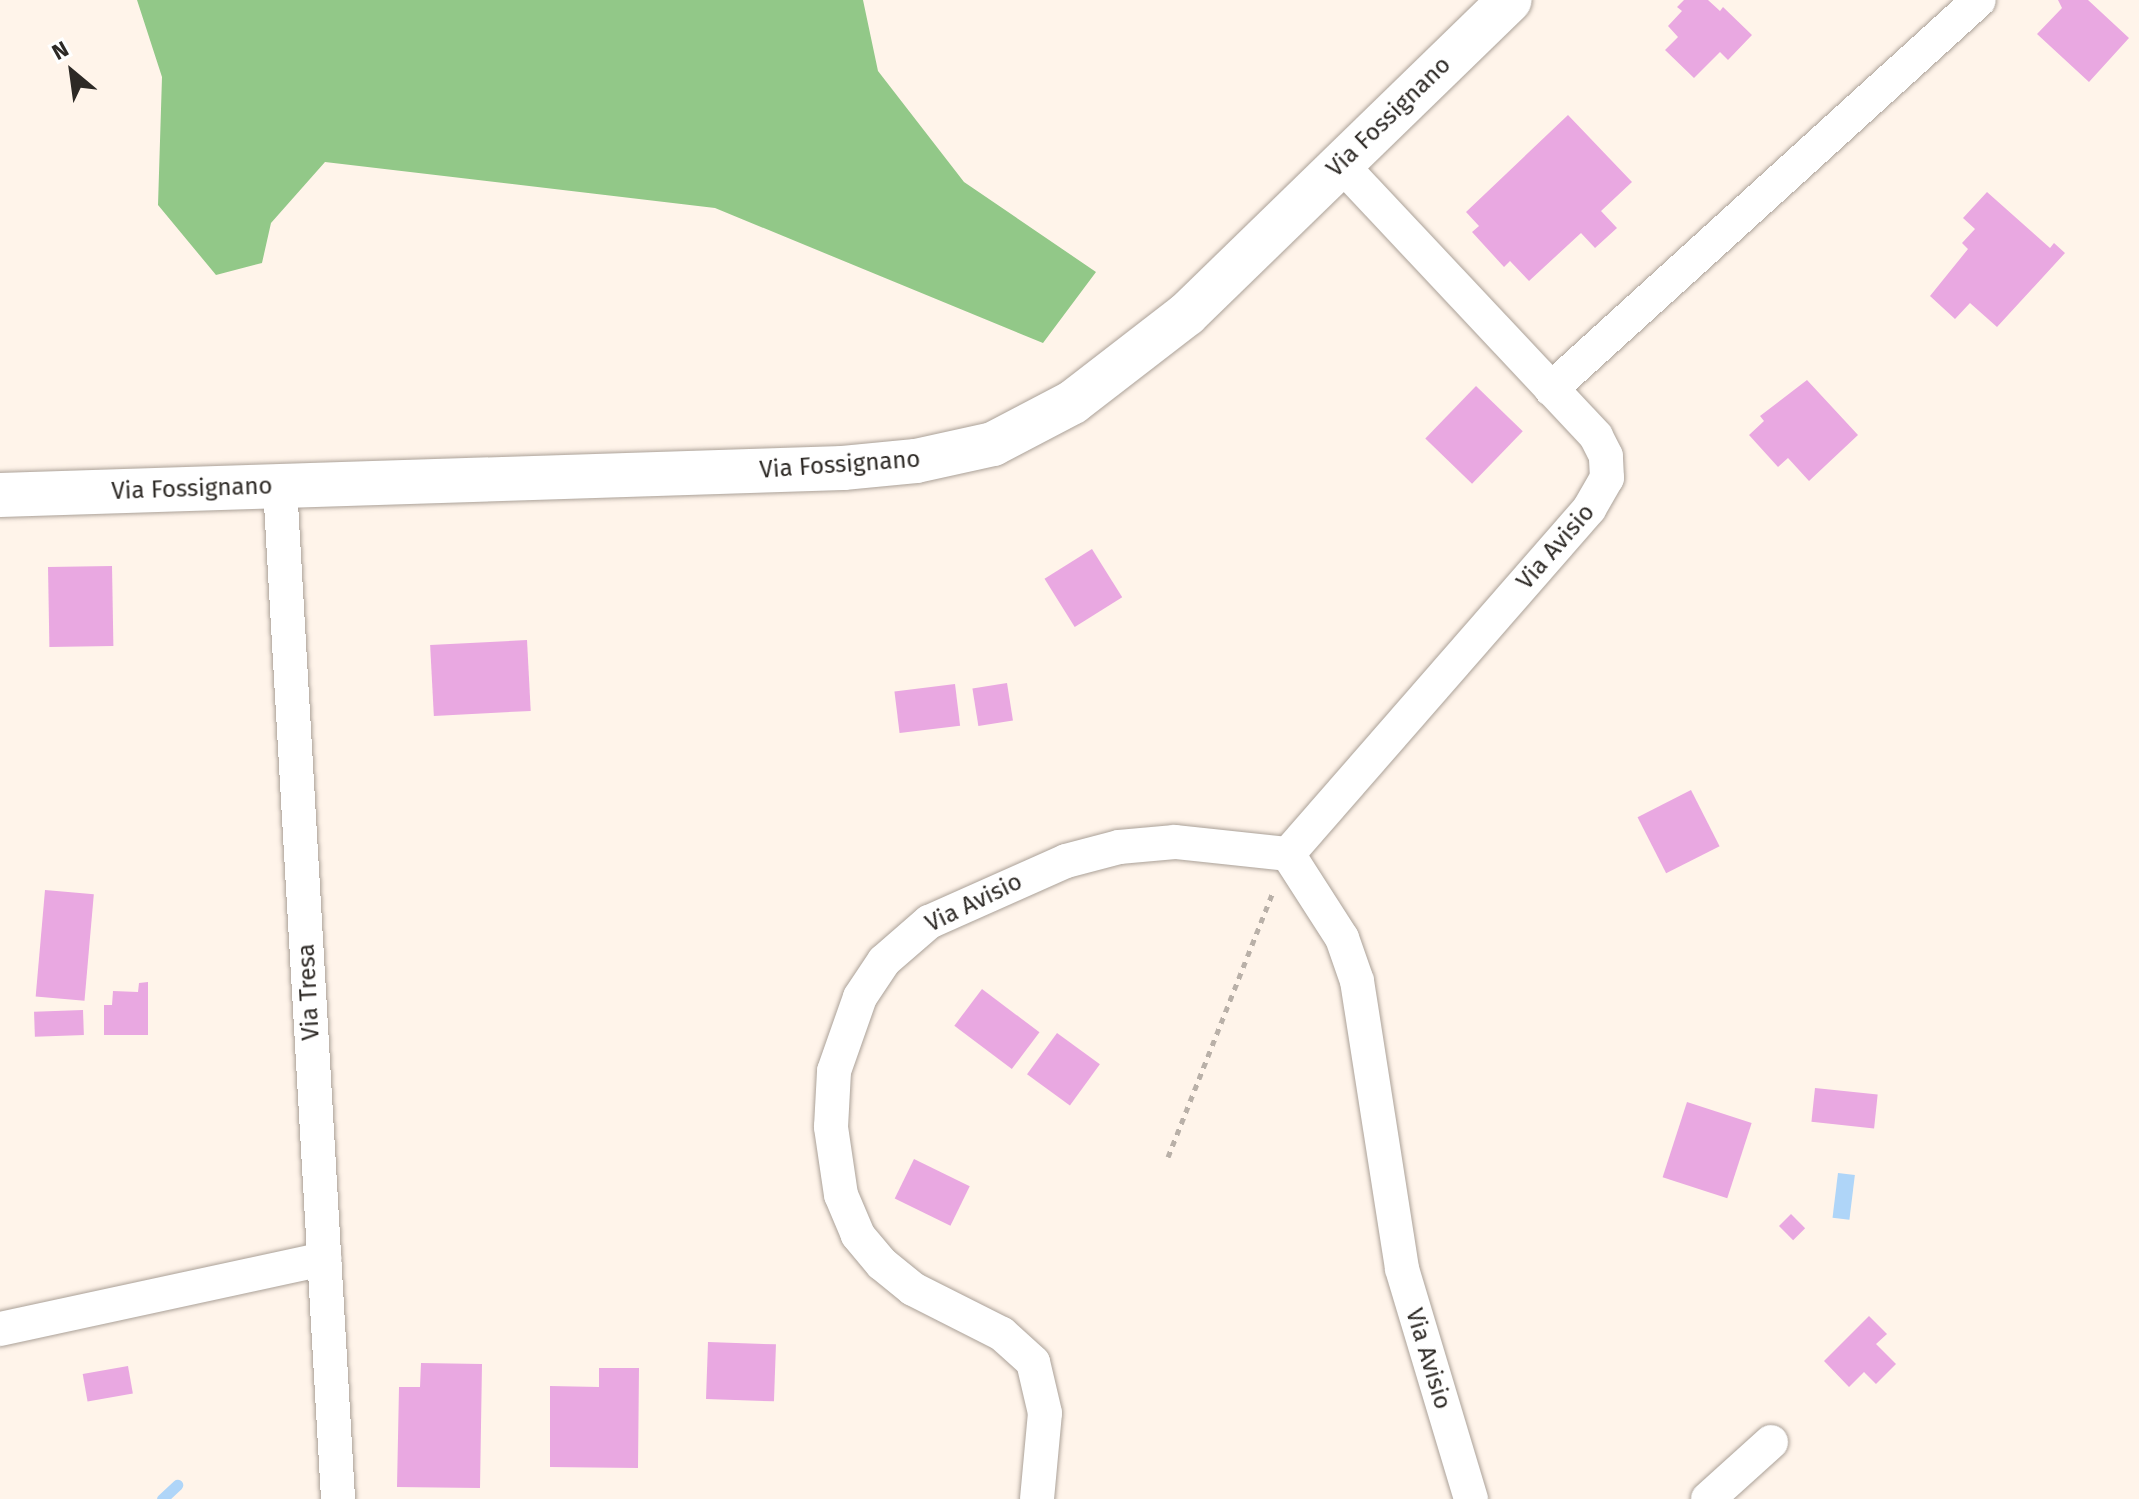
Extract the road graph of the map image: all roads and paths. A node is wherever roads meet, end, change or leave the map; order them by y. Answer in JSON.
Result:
{"nodes":[{"id":1,"x":1510,"y":0,"type":"edge"},
{"id":2,"x":1979,"y":0,"type":"edge"},
{"id":3,"x":1341,"y":164,"type":"junction"},
{"id":4,"x":1551,"y":389,"type":"junction"},
{"id":5,"x":280,"y":486,"type":"junction"},
{"id":6,"x":0,"y":495,"type":"edge"},
{"id":7,"x":1288,"y":854,"type":"junction"},
{"id":8,"x":1168,"y":1157,"type":"dead end"},
{"id":9,"x":325,"y":1259,"type":"junction"},
{"id":10,"x":0,"y":1329,"type":"edge"},
{"id":11,"x":1771,"y":1442,"type":"dead end"},
{"id":12,"x":338,"y":1499,"type":"edge"},
{"id":13,"x":1037,"y":1499,"type":"edge"},
{"id":14,"x":1471,"y":1499,"type":"edge"},
{"id":15,"x":1708,"y":1499,"type":"edge"}],
"edges":[{"from":1,"to":3,"type":"street","name":"Via Fossignano"},
{"from":2,"to":4,"type":"street"},
{"from":3,"to":4,"type":"street","name":"Via Avisio"},
{"from":3,"to":5,"type":"street","name":"Via Fossignano"},
{"from":4,"to":7,"type":"street","name":"Via Avisio"},
{"from":5,"to":6,"type":"street","name":"Via Fossignano"},
{"from":5,"to":9,"type":"street","name":"Via Tresa"},
{"from":7,"to":8,"type":"path"},
{"from":7,"to":13,"type":"street","name":"Via Avisio"},
{"from":7,"to":14,"type":"street","name":"Via Avisio"},
{"from":9,"to":10,"type":"street"},
{"from":9,"to":12,"type":"street","name":"Via Tresa"},
{"from":11,"to":15,"type":"street"}]}
